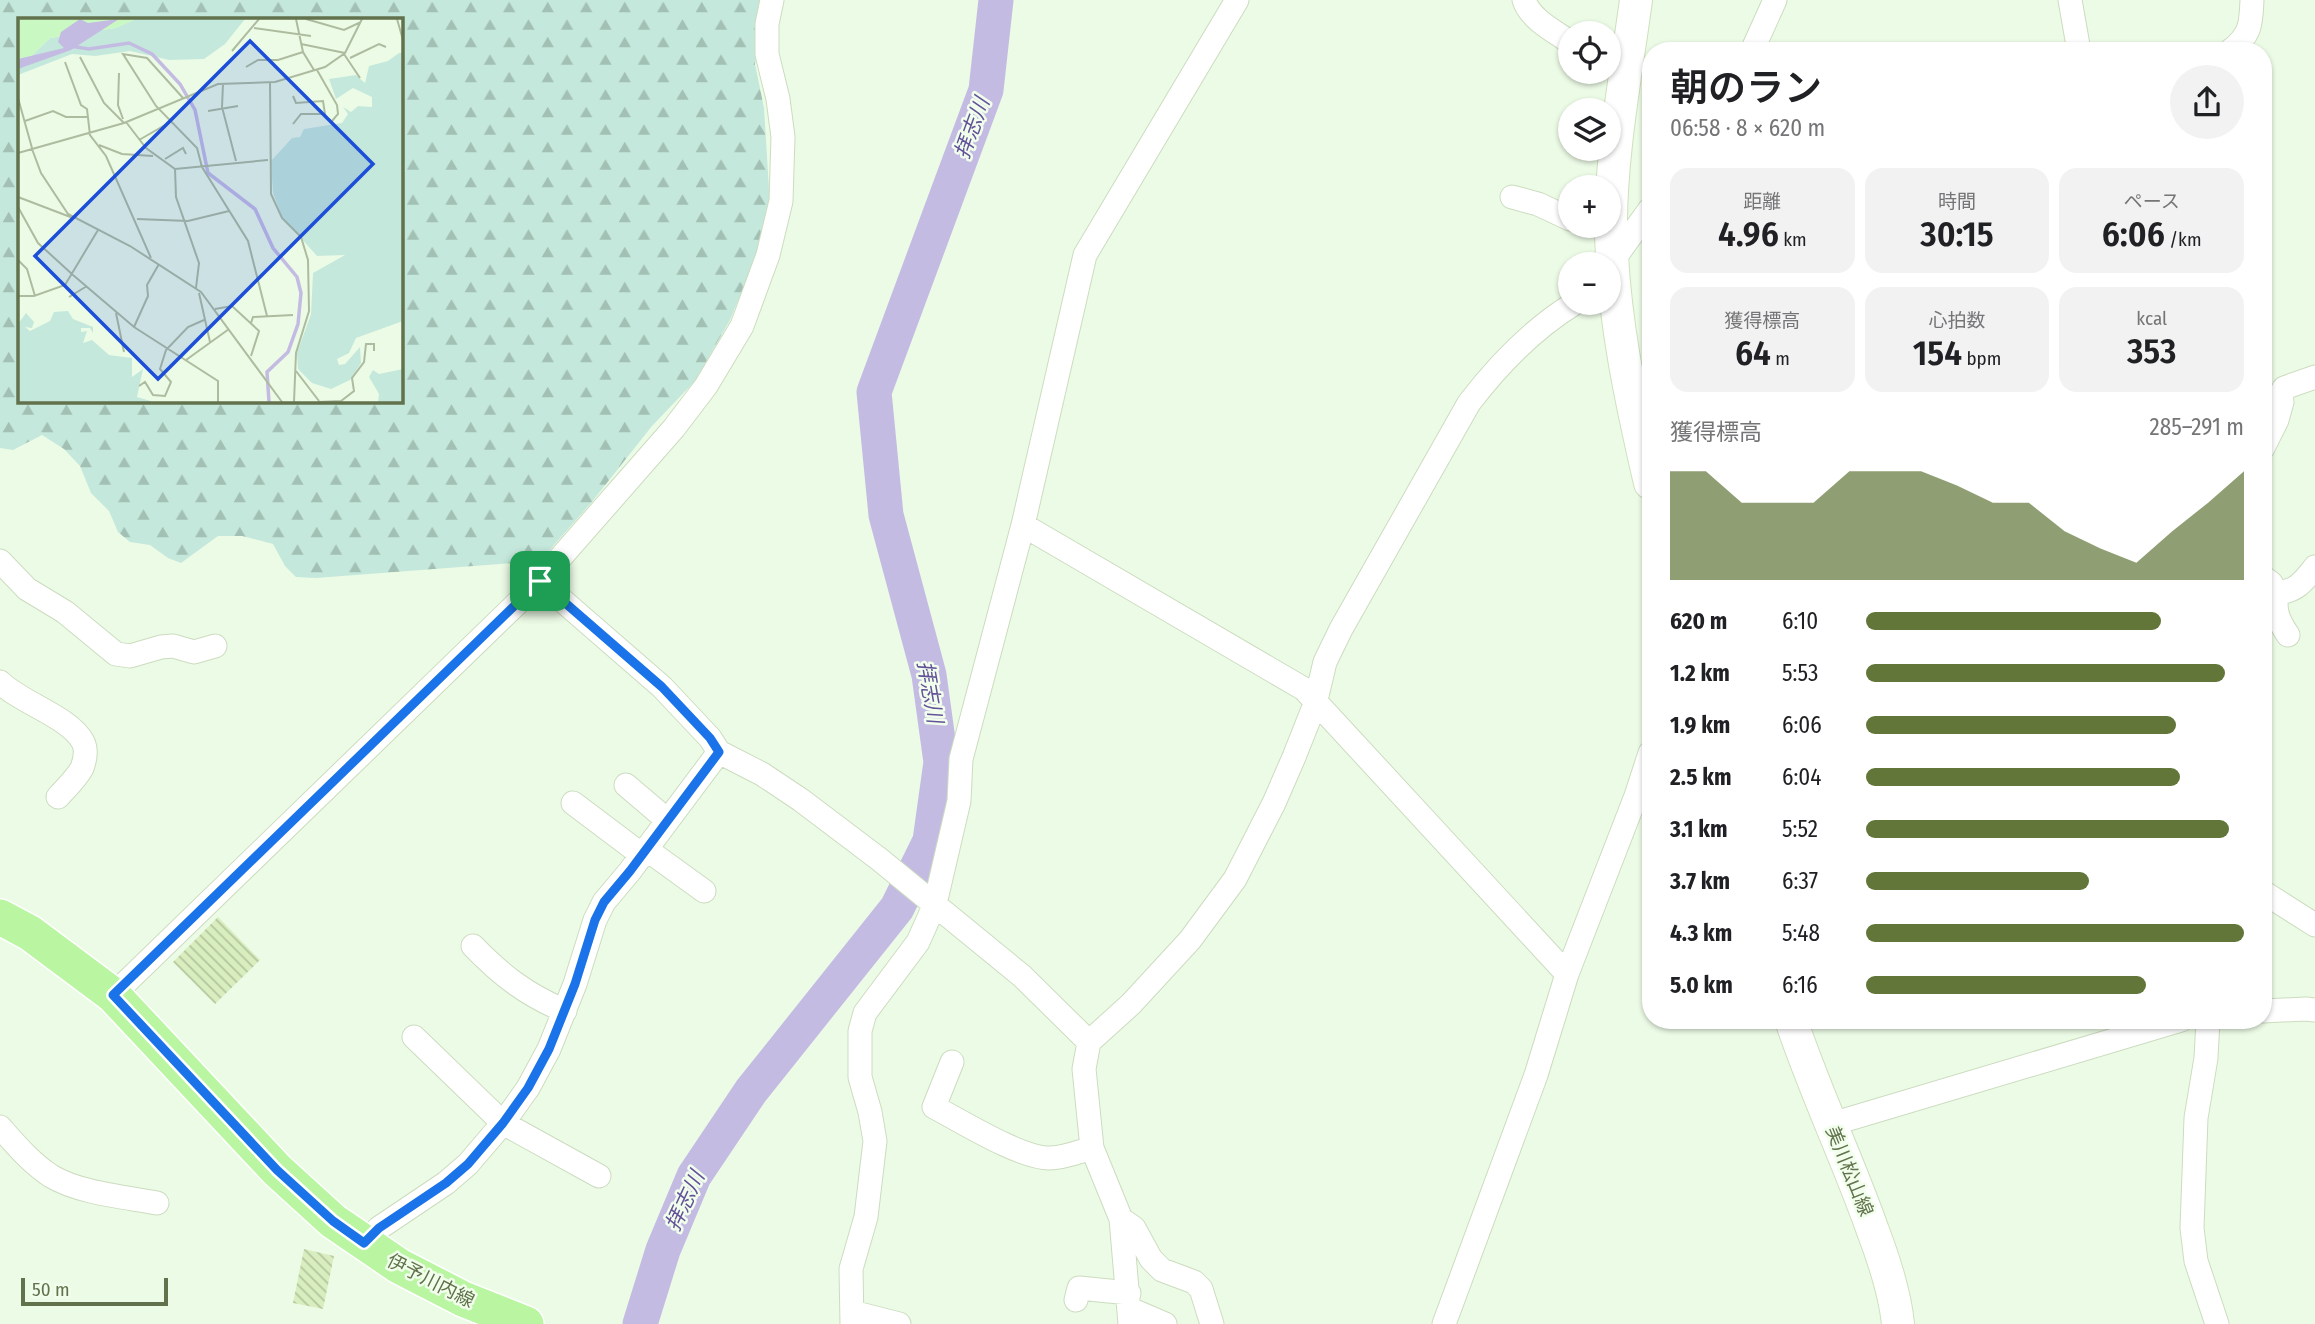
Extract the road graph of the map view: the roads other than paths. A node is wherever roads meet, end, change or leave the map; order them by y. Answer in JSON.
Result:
{"nodes":[{"id":1,"x":772,"y":0,"type":"edge"},
{"id":2,"x":1237,"y":0,"type":"edge"},
{"id":3,"x":1524,"y":0,"type":"edge"},
{"id":4,"x":1636,"y":0,"type":"edge"},
{"id":5,"x":1775,"y":0,"type":"edge"},
{"id":6,"x":2070,"y":0,"type":"edge"},
{"id":7,"x":2252,"y":0,"type":"edge"},
{"id":8,"x":1558,"y":34,"type":"edge"},
{"id":9,"x":1756,"y":42,"type":"edge"},
{"id":10,"x":2077,"y":42,"type":"edge"},
{"id":11,"x":2242,"y":42,"type":"edge"},
{"id":12,"x":1621,"y":51,"type":"edge"},
{"id":13,"x":1617,"y":84,"type":"edge"},
{"id":14,"x":1512,"y":197,"type":"dead end"},
{"id":15,"x":1558,"y":213,"type":"edge"},
{"id":16,"x":1642,"y":218,"type":"edge"},
{"id":17,"x":1608,"y":252,"type":"edge"},
{"id":18,"x":1613,"y":252,"type":"edge"},
{"id":19,"x":1559,"y":315,"type":"edge"},
{"id":20,"x":1617,"y":315,"type":"edge"},
{"id":21,"x":2315,"y":377,"type":"edge"},
{"id":22,"x":2272,"y":430,"type":"edge"},
{"id":23,"x":1642,"y":448,"type":"edge"},
{"id":24,"x":1023,"y":525,"type":"junction"},
{"id":25,"x":0,"y":561,"type":"edge"},
{"id":26,"x":2315,"y":566,"type":"edge"},
{"id":27,"x":540,"y":581,"type":"junction"},
{"id":28,"x":2272,"y":586,"type":"edge"},
{"id":29,"x":2272,"y":594,"type":"edge"},
{"id":30,"x":2288,"y":635,"type":"dead end"},
{"id":31,"x":215,"y":646,"type":"dead end"},
{"id":32,"x":0,"y":682,"type":"edge"},
{"id":33,"x":1315,"y":704,"type":"junction"},
{"id":34,"x":719,"y":752,"type":"junction"},
{"id":35,"x":1642,"y":778,"type":"edge"},
{"id":36,"x":626,"y":785,"type":"dead end"},
{"id":37,"x":58,"y":797,"type":"dead end"},
{"id":38,"x":573,"y":803,"type":"dead end"},
{"id":39,"x":667,"y":820,"type":"junction"},
{"id":40,"x":644,"y":852,"type":"junction"},
{"id":41,"x":704,"y":891,"type":"dead end"},
{"id":42,"x":2272,"y":898,"type":"edge"},
{"id":43,"x":932,"y":902,"type":"junction"},
{"id":44,"x":0,"y":917,"type":"edge"},
{"id":45,"x":2315,"y":925,"type":"edge"},
{"id":46,"x":473,"y":946,"type":"dead end"},
{"id":47,"x":1567,"y":974,"type":"junction"},
{"id":48,"x":113,"y":995,"type":"junction"},
{"id":49,"x":2315,"y":1010,"type":"edge"},
{"id":50,"x":565,"y":1011,"type":"junction"},
{"id":51,"x":2272,"y":1011,"type":"edge"},
{"id":52,"x":1794,"y":1029,"type":"edge"},
{"id":53,"x":2151,"y":1029,"type":"edge"},
{"id":54,"x":2208,"y":1029,"type":"edge"},
{"id":55,"x":414,"y":1037,"type":"dead end"},
{"id":56,"x":1089,"y":1042,"type":"junction"},
{"id":57,"x":952,"y":1062,"type":"dead end"},
{"id":58,"x":503,"y":1123,"type":"junction"},
{"id":59,"x":1832,"y":1125,"type":"junction"},
{"id":60,"x":0,"y":1127,"type":"edge"},
{"id":61,"x":1092,"y":1148,"type":"junction"},
{"id":62,"x":599,"y":1176,"type":"dead end"},
{"id":63,"x":157,"y":1203,"type":"dead end"},
{"id":64,"x":1121,"y":1219,"type":"junction"},
{"id":65,"x":364,"y":1243,"type":"junction"},
{"id":66,"x":1076,"y":1300,"type":"dead end"},
{"id":67,"x":1130,"y":1309,"type":"edge"},
{"id":68,"x":852,"y":1318,"type":"edge"},
{"id":69,"x":1900,"y":1321,"type":"edge"},
{"id":70,"x":526,"y":1324,"type":"edge"},
{"id":71,"x":900,"y":1324,"type":"edge"},
{"id":72,"x":1165,"y":1324,"type":"edge"},
{"id":73,"x":1212,"y":1324,"type":"edge"},
{"id":74,"x":1444,"y":1324,"type":"edge"},
{"id":75,"x":2217,"y":1324,"type":"edge"}],
"edges":[{"from":1,"to":27,"type":"street"},
{"from":2,"to":24,"type":"street"},
{"from":3,"to":8,"type":"street"},
{"from":4,"to":12,"type":"main road"},
{"from":5,"to":9,"type":"street"},
{"from":6,"to":10,"type":"street"},
{"from":7,"to":11,"type":"street"},
{"from":13,"to":17,"type":"main road"},
{"from":14,"to":15,"type":"street"},
{"from":16,"to":18,"type":"street"},
{"from":19,"to":33,"type":"street"},
{"from":20,"to":23,"type":"main road"},
{"from":21,"to":22,"type":"street"},
{"from":24,"to":33,"type":"street"},
{"from":24,"to":43,"type":"street"},
{"from":25,"to":31,"type":"street"},
{"from":26,"to":28,"type":"street"},
{"from":27,"to":34,"type":"street"},
{"from":27,"to":48,"type":"street"},
{"from":29,"to":30,"type":"street"},
{"from":32,"to":37,"type":"street"},
{"from":33,"to":47,"type":"street"},
{"from":33,"to":56,"type":"street"},
{"from":34,"to":39,"type":"street"},
{"from":34,"to":43,"type":"street"},
{"from":35,"to":47,"type":"street"},
{"from":36,"to":39,"type":"street"},
{"from":38,"to":40,"type":"street"},
{"from":39,"to":40,"type":"street"},
{"from":40,"to":41,"type":"street"},
{"from":40,"to":50,"type":"street"},
{"from":42,"to":45,"type":"street"},
{"from":43,"to":56,"type":"street"},
{"from":43,"to":68,"type":"street"},
{"from":44,"to":48,"type":"main road","name":"伊予川内線"},
{"from":46,"to":50,"type":"street"},
{"from":47,"to":74,"type":"street"},
{"from":48,"to":65,"type":"main road","name":"伊予川内線"},
{"from":49,"to":51,"type":"street"},
{"from":50,"to":58,"type":"street"},
{"from":52,"to":59,"type":"main road","name":"美川松山線"},
{"from":53,"to":59,"type":"street"},
{"from":54,"to":75,"type":"street"},
{"from":55,"to":58,"type":"street"},
{"from":56,"to":61,"type":"street"},
{"from":57,"to":61,"type":"street"},
{"from":58,"to":62,"type":"street"},
{"from":58,"to":65,"type":"street"},
{"from":59,"to":69,"type":"main road","name":"美川松山線"},
{"from":60,"to":63,"type":"street"},
{"from":61,"to":64,"type":"street"},
{"from":64,"to":67,"type":"street"},
{"from":64,"to":73,"type":"street"},
{"from":65,"to":70,"type":"main road","name":"伊予川内線"},
{"from":66,"to":67,"type":"street"},
{"from":67,"to":72,"type":"street"},
{"from":68,"to":71,"type":"street"}]}
